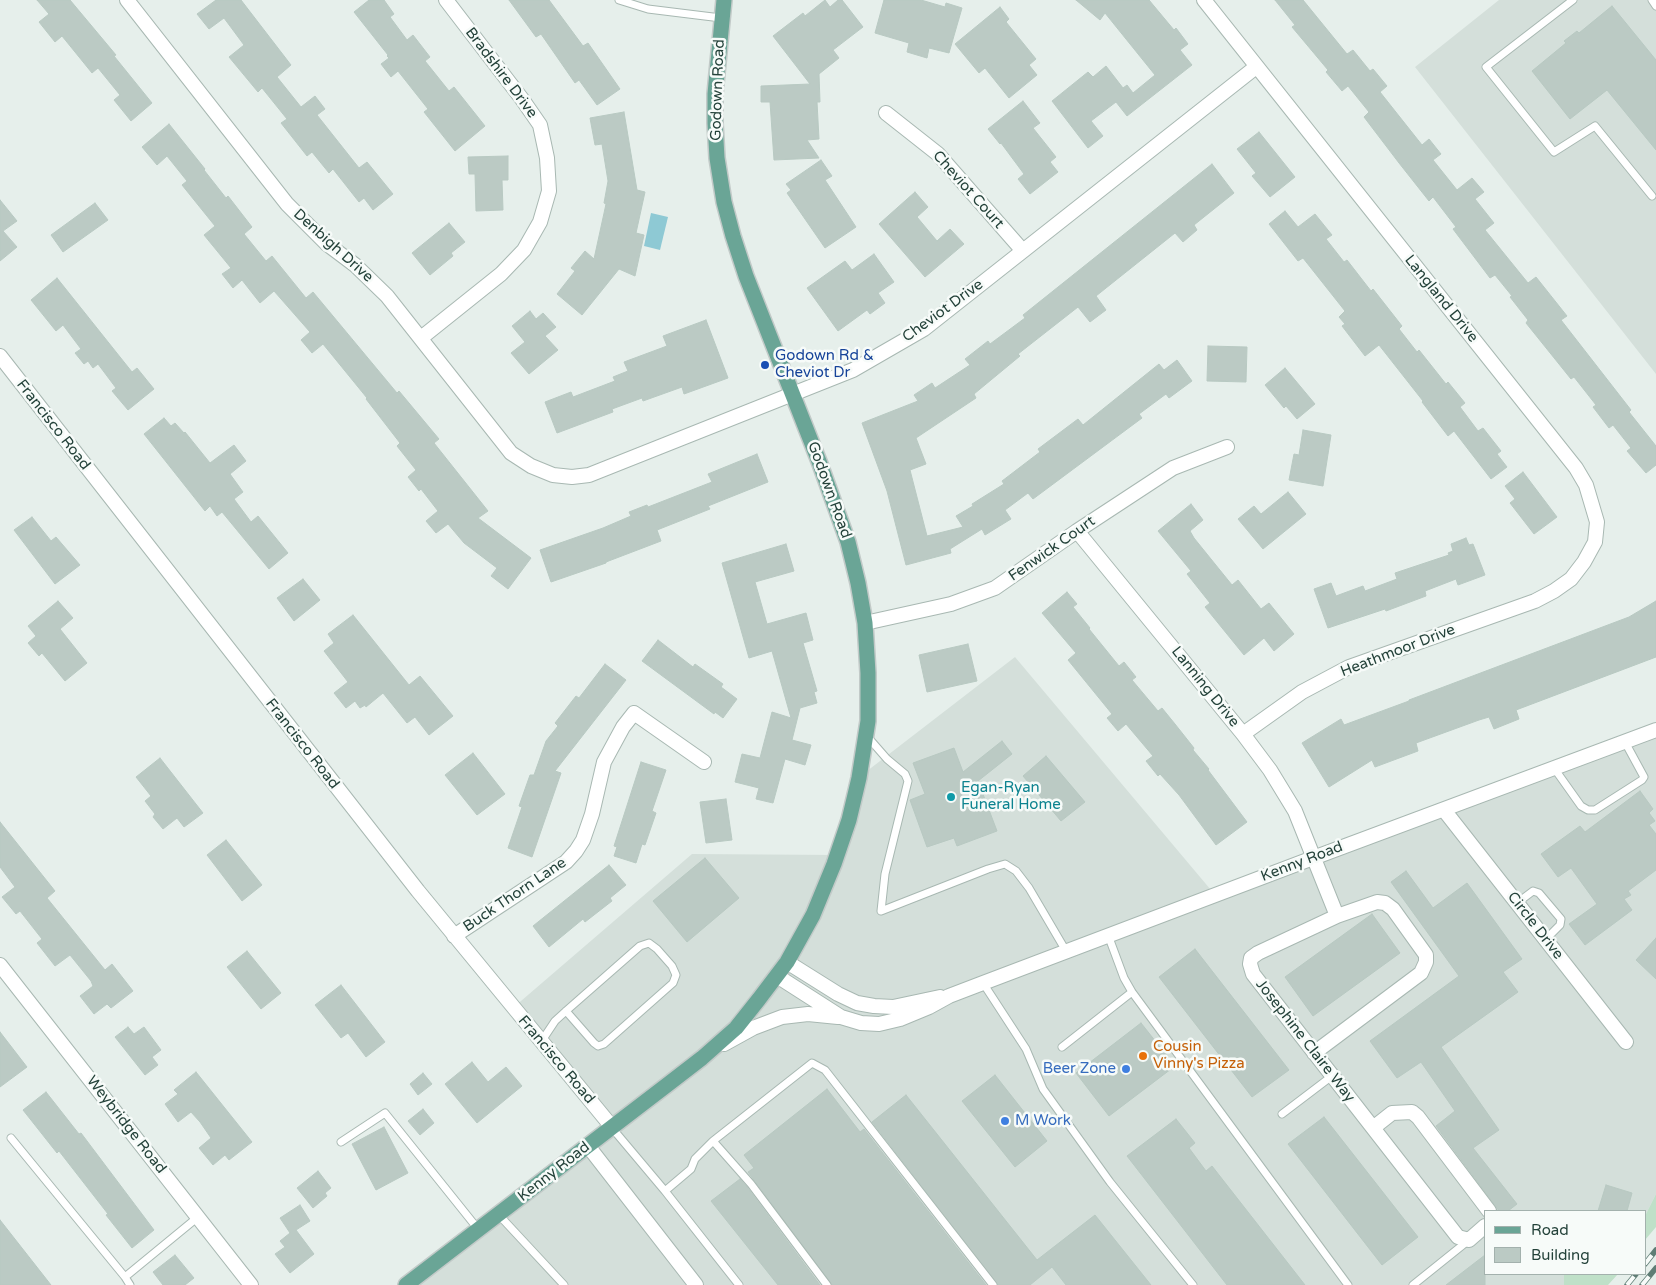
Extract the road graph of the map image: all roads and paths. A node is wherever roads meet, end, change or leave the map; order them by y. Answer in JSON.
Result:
{"nodes":[{"id":1,"x":127,"y":0,"type":"edge"},
{"id":2,"x":446,"y":0,"type":"edge"},
{"id":3,"x":619,"y":0,"type":"edge"},
{"id":4,"x":724,"y":0,"type":"edge"},
{"id":5,"x":1204,"y":0,"type":"edge"},
{"id":6,"x":1573,"y":0,"type":"edge"},
{"id":7,"x":1652,"y":0,"type":"edge"},
{"id":8,"x":1656,"y":6,"type":"edge"},
{"id":9,"x":721,"y":18,"type":"junction"},
{"id":10,"x":1256,"y":67,"type":"junction"},
{"id":11,"x":886,"y":113,"type":"dead end"},
{"id":12,"x":1652,"y":196,"type":"dead end"},
{"id":13,"x":1022,"y":251,"type":"junction"},
{"id":14,"x":421,"y":338,"type":"junction"},
{"id":15,"x":0,"y":356,"type":"edge"},
{"id":16,"x":793,"y":395,"type":"junction"},
{"id":17,"x":1227,"y":447,"type":"dead end"},
{"id":18,"x":553,"y":475,"type":"joint"},
{"id":19,"x":1077,"y":530,"type":"junction"},
{"id":20,"x":1535,"y":601,"type":"joint"},
{"id":21,"x":865,"y":623,"type":"junction"},
{"id":22,"x":1656,"y":730,"type":"edge"},
{"id":23,"x":866,"y":734,"type":"junction"},
{"id":24,"x":1243,"y":734,"type":"junction"},
{"id":25,"x":1625,"y":742,"type":"junction"},
{"id":26,"x":704,"y":762,"type":"dead end"},
{"id":27,"x":1554,"y":768,"type":"junction"},
{"id":28,"x":1444,"y":810,"type":"junction"},
{"id":29,"x":1313,"y":858,"type":"junction"},
{"id":30,"x":1517,"y":902,"type":"junction"},
{"id":31,"x":1337,"y":916,"type":"junction"},
{"id":32,"x":1108,"y":935,"type":"junction"},
{"id":33,"x":454,"y":936,"type":"junction"},
{"id":34,"x":1546,"y":939,"type":"junction"},
{"id":35,"x":1066,"y":951,"type":"junction"},
{"id":36,"x":786,"y":962,"type":"junction"},
{"id":37,"x":0,"y":965,"type":"edge"},
{"id":38,"x":777,"y":976,"type":"junction"},
{"id":39,"x":983,"y":983,"type":"junction"},
{"id":40,"x":1132,"y":992,"type":"junction"},
{"id":41,"x":949,"y":996,"type":"junction"},
{"id":42,"x":566,"y":1011,"type":"junction"},
{"id":43,"x":841,"y":1018,"type":"junction"},
{"id":44,"x":541,"y":1042,"type":"junction"},
{"id":45,"x":1626,"y":1042,"type":"dead end"},
{"id":46,"x":1062,"y":1047,"type":"dead end"},
{"id":47,"x":1314,"y":1052,"type":"junction"},
{"id":48,"x":702,"y":1058,"type":"junction"},
{"id":49,"x":1332,"y":1076,"type":"junction"},
{"id":50,"x":1282,"y":1114,"type":"dead end"},
{"id":51,"x":612,"y":1128,"type":"junction"},
{"id":52,"x":1373,"y":1128,"type":"junction"},
{"id":53,"x":12,"y":1138,"type":"dead end"},
{"id":54,"x":713,"y":1141,"type":"junction"},
{"id":55,"x":341,"y":1142,"type":"dead end"},
{"id":56,"x":588,"y":1146,"type":"junction"},
{"id":57,"x":665,"y":1191,"type":"junction"},
{"id":58,"x":1488,"y":1210,"type":"edge"},
{"id":59,"x":498,"y":1214,"type":"junction"},
{"id":60,"x":198,"y":1217,"type":"junction"},
{"id":61,"x":1484,"y":1227,"type":"edge"},
{"id":62,"x":479,"y":1230,"type":"junction"},
{"id":63,"x":1469,"y":1240,"type":"junction"},
{"id":64,"x":125,"y":1277,"type":"junction"},
{"id":65,"x":130,"y":1285,"type":"edge"},
{"id":66,"x":251,"y":1285,"type":"edge"},
{"id":67,"x":406,"y":1285,"type":"edge"},
{"id":68,"x":564,"y":1285,"type":"edge"},
{"id":69,"x":696,"y":1285,"type":"edge"},
{"id":70,"x":739,"y":1285,"type":"edge"},
{"id":71,"x":827,"y":1285,"type":"edge"},
{"id":72,"x":993,"y":1285,"type":"edge"},
{"id":73,"x":1193,"y":1285,"type":"edge"},
{"id":74,"x":1348,"y":1285,"type":"edge"},
{"id":75,"x":1413,"y":1285,"type":"edge"}],
"edges":[{"from":1,"to":14,"type":"street","name":"Denbigh Drive"},
{"from":2,"to":14,"type":"street","name":"Bradshire Drive"},
{"from":3,"to":9,"type":"lane"},
{"from":4,"to":9,"type":"main road","name":"Godown Road"},
{"from":5,"to":10,"type":"street","name":"Langland Drive"},
{"from":6,"to":12,"type":"lane"},
{"from":7,"to":8,"type":"lane"},
{"from":9,"to":16,"type":"main road","name":"Godown Road"},
{"from":10,"to":13,"type":"street","name":"Cheviot Drive"},
{"from":10,"to":20,"type":"street","name":"Langland Drive"},
{"from":11,"to":13,"type":"street","name":"Cheviot Court"},
{"from":13,"to":16,"type":"street","name":"Cheviot Drive"},
{"from":14,"to":18,"type":"street","name":"Denbigh Drive"},
{"from":15,"to":33,"type":"street","name":"Francisco Road"},
{"from":16,"to":18,"type":"street","name":"Cheviot Drive"},
{"from":16,"to":21,"type":"main road","name":"Godown Road"},
{"from":17,"to":19,"type":"street","name":"Fenwick Court"},
{"from":19,"to":21,"type":"street","name":"Fenwick Court"},
{"from":19,"to":24,"type":"street","name":"Lanning Drive"},
{"from":20,"to":24,"type":"street","name":"Heathmoor Drive"},
{"from":21,"to":23,"type":"main road","name":"Godown Road"},
{"from":22,"to":25,"type":"street","name":"Kenny Road"},
{"from":23,"to":35,"type":"lane"},
{"from":23,"to":36,"type":"main road","name":"Godown Road"},
{"from":24,"to":29,"type":"street","name":"Lanning Drive"},
{"from":25,"to":27,"type":"street","name":"Kenny Road"},
{"from":25,"to":27,"type":"lane"},
{"from":26,"to":33,"type":"street","name":"Buck Thorn Lane"},
{"from":27,"to":28,"type":"street","name":"Kenny Road"},
{"from":28,"to":29,"type":"street","name":"Kenny Road"},
{"from":28,"to":30,"type":"street","name":"Circle Drive"},
{"from":29,"to":31,"type":"street"},
{"from":29,"to":32,"type":"street","name":"Kenny Road"},
{"from":30,"to":34,"type":"street","name":"Circle Drive"},
{"from":30,"to":34,"type":"lane"},
{"from":31,"to":47,"type":"street","name":"Josephine Claire Way"},
{"from":31,"to":47,"type":"street"},
{"from":32,"to":35,"type":"street","name":"Kenny Road"},
{"from":32,"to":40,"type":"lane"},
{"from":33,"to":44,"type":"street","name":"Francisco Road"},
{"from":34,"to":45,"type":"street","name":"Circle Drive"},
{"from":35,"to":39,"type":"street","name":"Kenny Road"},
{"from":36,"to":38,"type":"main road","name":"Godown Road"},
{"from":36,"to":41,"type":"street","name":"Kenny Road"},
{"from":37,"to":60,"type":"street","name":"Weybridge Road"},
{"from":38,"to":43,"type":"street","name":"Kenny Road"},
{"from":38,"to":48,"type":"main road","name":"Kenny Road"},
{"from":39,"to":41,"type":"street","name":"Kenny Road"},
{"from":39,"to":73,"type":"lane"},
{"from":40,"to":46,"type":"lane"},
{"from":40,"to":74,"type":"lane"},
{"from":41,"to":43,"type":"street","name":"Kenny Road"},
{"from":42,"to":42,"type":"lane"},
{"from":42,"to":44,"type":"lane"},
{"from":43,"to":48,"type":"street","name":"Kenny Road"},
{"from":44,"to":51,"type":"street","name":"Francisco Road"},
{"from":47,"to":49,"type":"street","name":"Josephine Claire Way"},
{"from":48,"to":51,"type":"main road","name":"Kenny Road"},
{"from":49,"to":50,"type":"lane"},
{"from":49,"to":52,"type":"street","name":"Josephine Claire Way"},
{"from":51,"to":56,"type":"main road","name":"Kenny Road"},
{"from":51,"to":57,"type":"lane"},
{"from":52,"to":58,"type":"street"},
{"from":52,"to":63,"type":"street","name":"Josephine Claire Way"},
{"from":53,"to":64,"type":"lane"},
{"from":54,"to":57,"type":"lane"},
{"from":54,"to":71,"type":"lane"},
{"from":54,"to":72,"type":"lane"},
{"from":55,"to":62,"type":"lane"},
{"from":56,"to":59,"type":"main road","name":"Kenny Road"},
{"from":56,"to":69,"type":"street"},
{"from":57,"to":70,"type":"lane"},
{"from":59,"to":62,"type":"main road","name":"Kenny Road"},
{"from":59,"to":68,"type":"lane"},
{"from":60,"to":64,"type":"lane"},
{"from":60,"to":66,"type":"street","name":"Weybridge Road"},
{"from":61,"to":63,"type":"street"},
{"from":62,"to":67,"type":"main road","name":"Kenny Road"},
{"from":63,"to":75,"type":"lane"},
{"from":64,"to":65,"type":"lane"}]}
